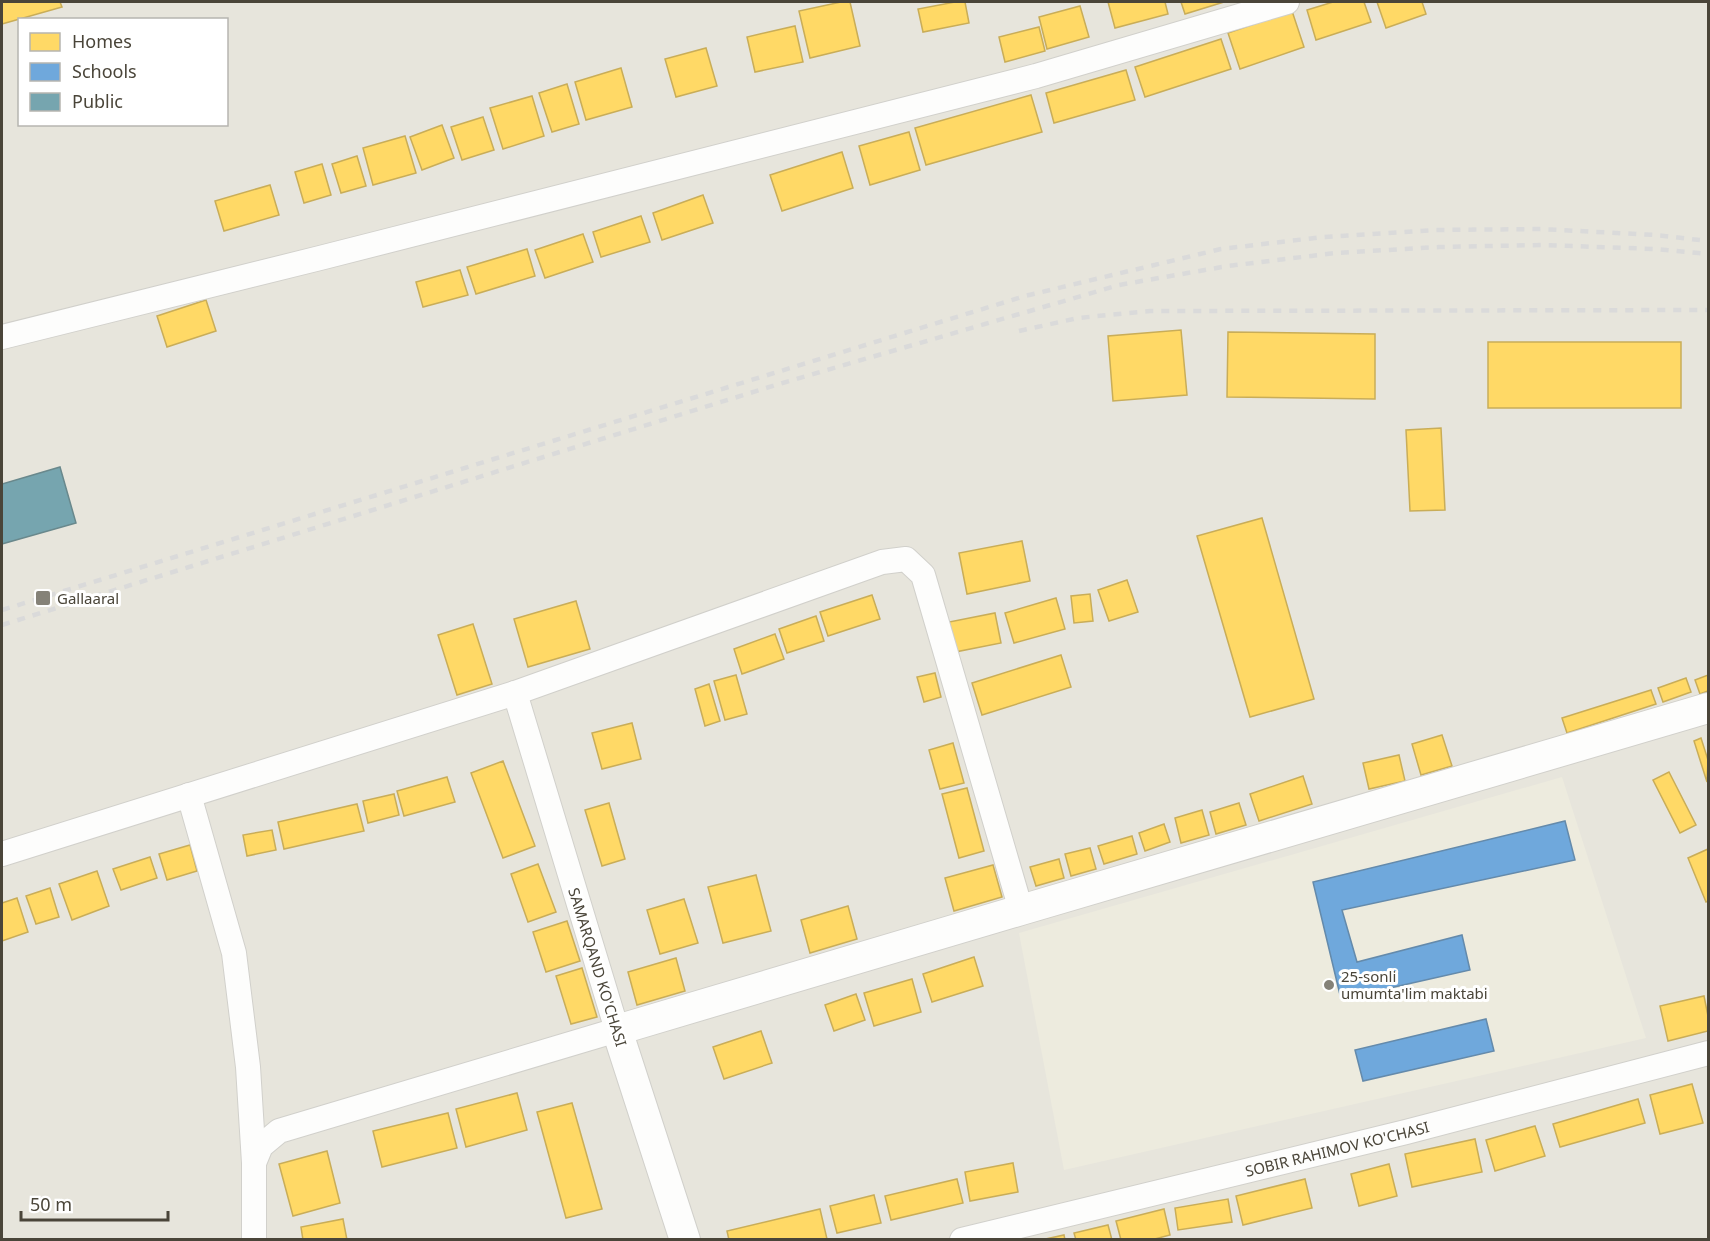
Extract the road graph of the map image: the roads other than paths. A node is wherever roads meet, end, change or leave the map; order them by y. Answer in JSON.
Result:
{"nodes":[{"id":1,"x":1287,"y":2,"type":"edge"},
{"id":2,"x":2,"y":337,"type":"edge"},
{"id":3,"x":515,"y":693,"type":"junction"},
{"id":4,"x":1708,"y":708,"type":"edge"},
{"id":5,"x":189,"y":795,"type":"junction"},
{"id":6,"x":2,"y":854,"type":"edge"},
{"id":7,"x":1021,"y":910,"type":"junction"},
{"id":8,"x":617,"y":1030,"type":"junction"},
{"id":9,"x":1708,"y":1053,"type":"edge"},
{"id":10,"x":254,"y":1163,"type":"junction"},
{"id":11,"x":254,"y":1239,"type":"edge"},
{"id":12,"x":686,"y":1239,"type":"edge"},
{"id":13,"x":962,"y":1239,"type":"edge"}],
"edges":[{"from":1,"to":2,"type":"street"},
{"from":3,"to":5,"type":"street"},
{"from":3,"to":7,"type":"street"},
{"from":3,"to":8,"type":"street","name":"SAMARQAND KO'CHASI"},
{"from":4,"to":7,"type":"street"},
{"from":5,"to":6,"type":"street"},
{"from":5,"to":10,"type":"street"},
{"from":7,"to":8,"type":"street"},
{"from":8,"to":10,"type":"street"},
{"from":8,"to":12,"type":"street","name":"SAMARQAND KO'CHASI"},
{"from":9,"to":13,"type":"street","name":"SOBIR RAHIMOV KO'CHASI"},
{"from":10,"to":11,"type":"street"}]}
